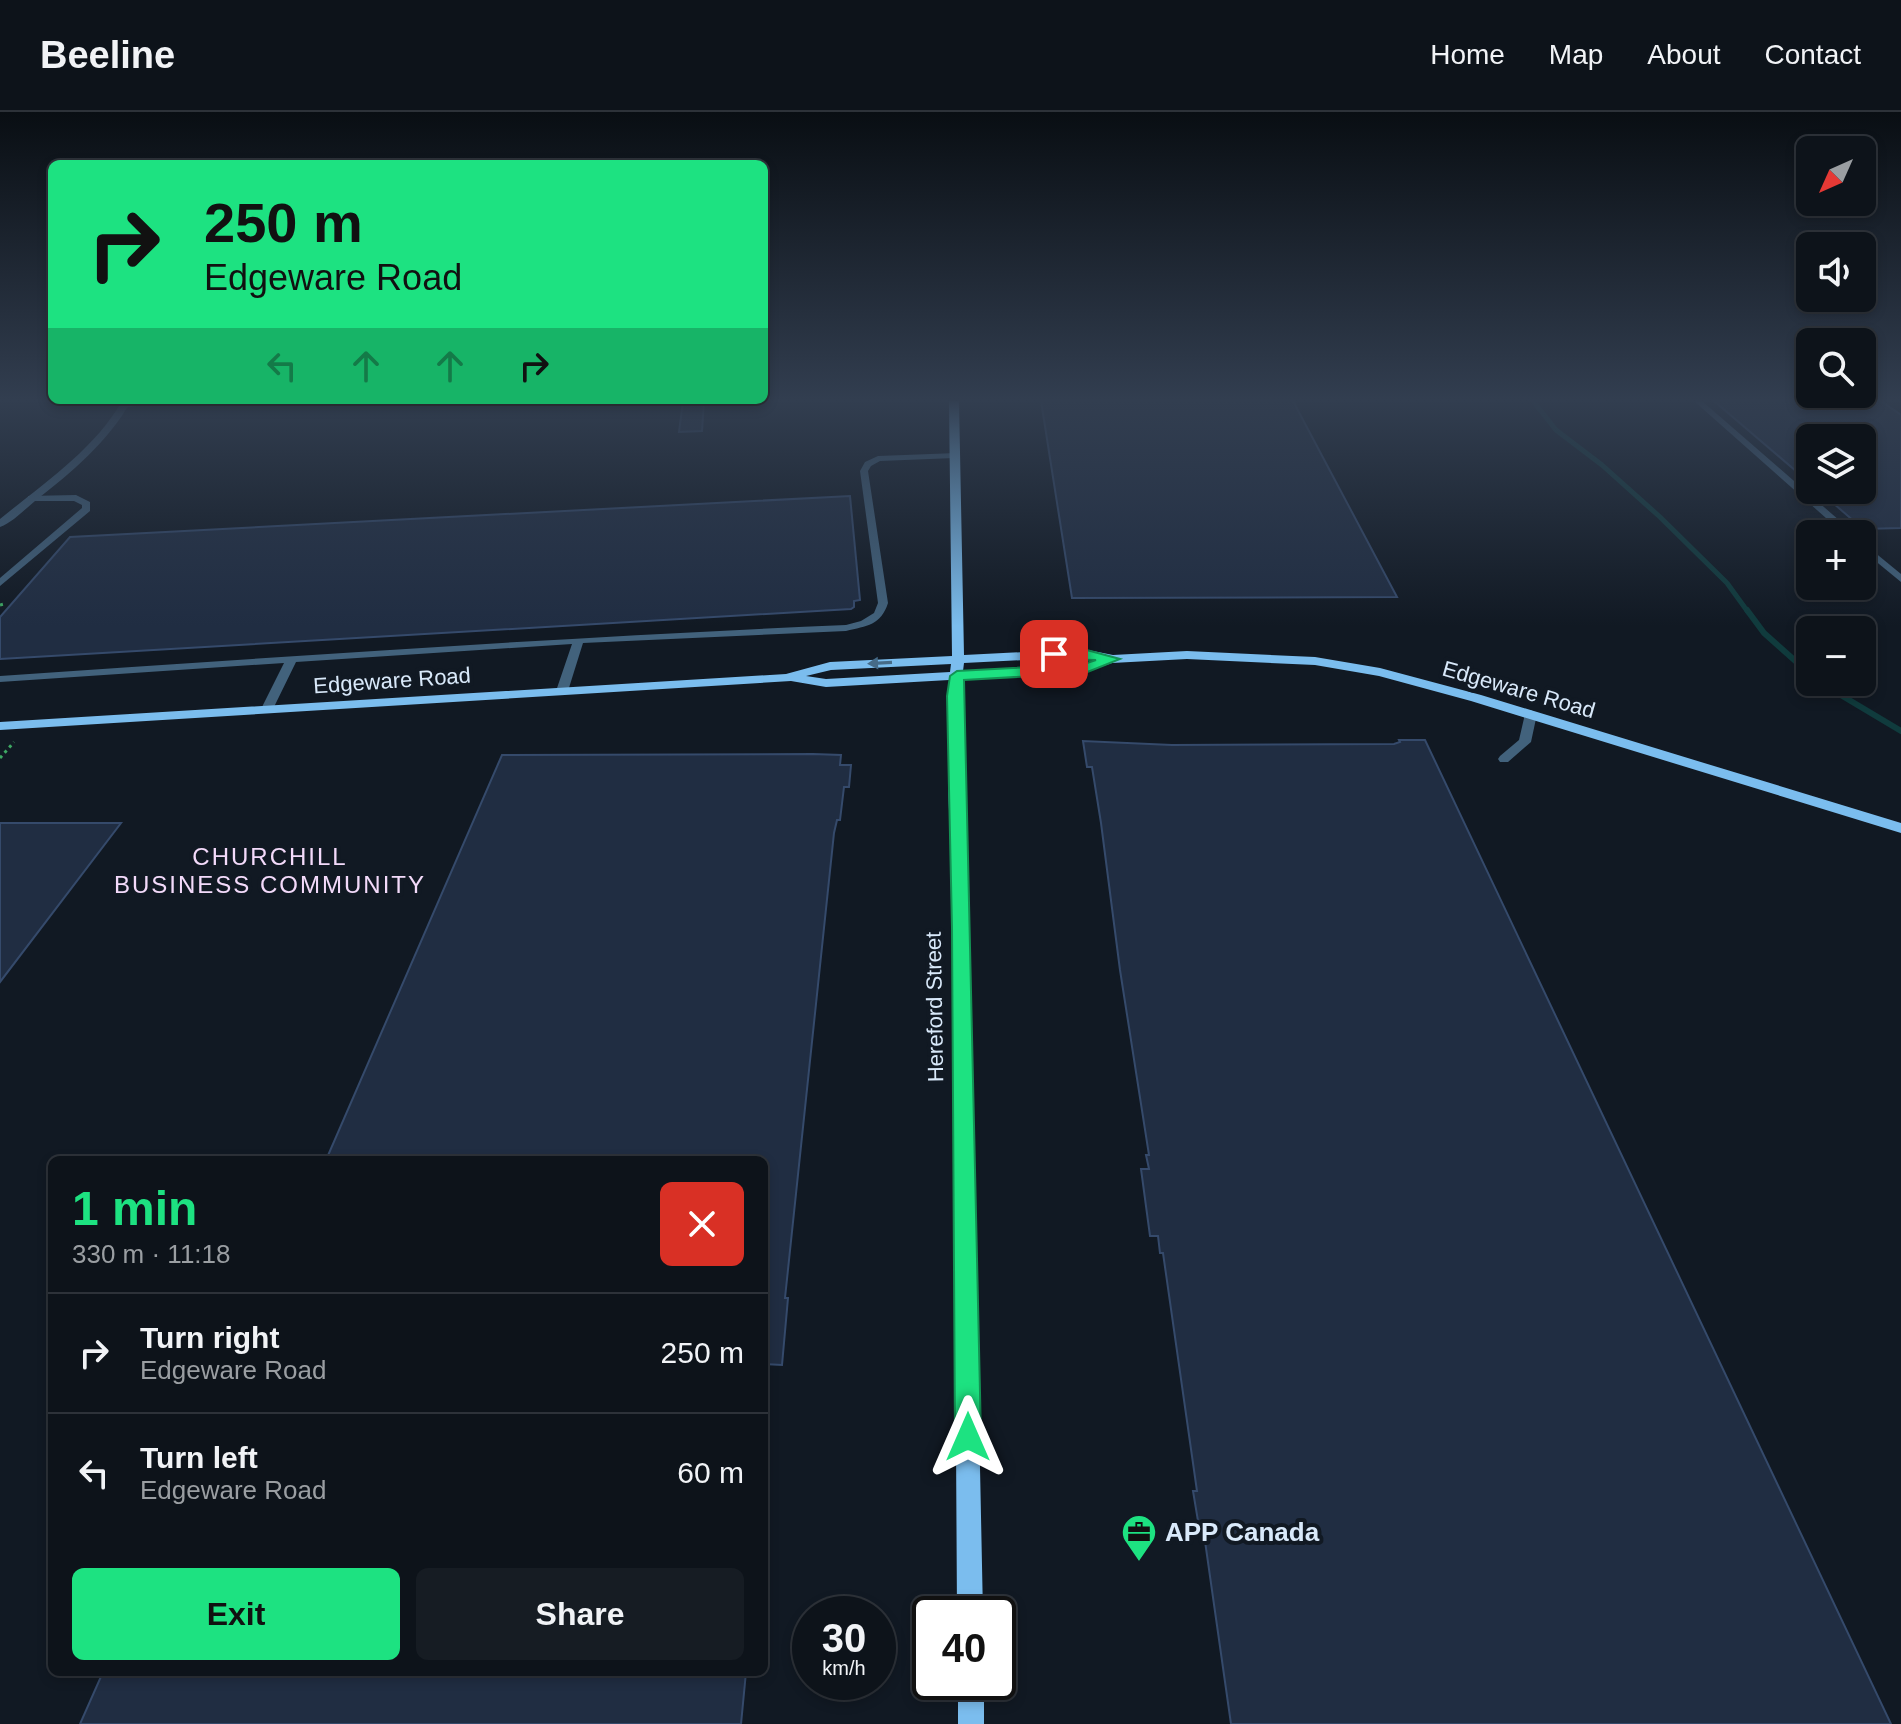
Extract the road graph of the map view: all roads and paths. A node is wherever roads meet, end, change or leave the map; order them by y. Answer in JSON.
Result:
{"nodes":[{"id":1,"x":56,"y":476,"type":"edge"},
{"id":2,"x":865,"y":476,"type":"edge"},
{"id":3,"x":954,"y":476,"type":"edge"},
{"id":4,"x":1784,"y":476,"type":"edge"},
{"id":5,"x":31,"y":498,"type":"junction"},
{"id":6,"x":1834,"y":520,"type":"edge"},
{"id":7,"x":0,"y":524,"type":"edge"},
{"id":8,"x":1876,"y":557,"type":"edge"},
{"id":9,"x":1901,"y":579,"type":"edge"},
{"id":10,"x":0,"y":583,"type":"edge"},
{"id":11,"x":579,"y":640,"type":"junction"},
{"id":12,"x":292,"y":659,"type":"junction"},
{"id":13,"x":958,"y":659,"type":"junction"},
{"id":14,"x":1113,"y":659,"type":"junction"},
{"id":15,"x":957,"y":676,"type":"junction"},
{"id":16,"x":786,"y":678,"type":"junction"},
{"id":17,"x":0,"y":679,"type":"edge"},
{"id":18,"x":562,"y":691,"type":"junction"},
{"id":19,"x":267,"y":709,"type":"junction"},
{"id":20,"x":1531,"y":714,"type":"junction"},
{"id":21,"x":0,"y":726,"type":"edge"},
{"id":22,"x":1504,"y":759,"type":"dead end"},
{"id":23,"x":1901,"y":828,"type":"edge"},
{"id":24,"x":970,"y":1596,"type":"edge"},
{"id":25,"x":971,"y":1700,"type":"edge"},
{"id":26,"x":971,"y":1724,"type":"edge"}],
"edges":[{"from":1,"to":5,"type":"street"},
{"from":2,"to":11,"type":"lane"},
{"from":3,"to":13,"type":"street","name":"Hereford Street"},
{"from":4,"to":6,"type":"lane"},
{"from":5,"to":7,"type":"street"},
{"from":5,"to":10,"type":"lane"},
{"from":8,"to":9,"type":"lane"},
{"from":11,"to":12,"type":"lane"},
{"from":11,"to":18,"type":"lane"},
{"from":12,"to":17,"type":"lane"},
{"from":12,"to":19,"type":"lane"},
{"from":13,"to":14,"type":"street","name":"Edgeware Road"},
{"from":13,"to":15,"type":"street","name":"Hereford Street"},
{"from":13,"to":16,"type":"street","name":"Edgeware Road","one_way":true},
{"from":14,"to":15,"type":"street","name":"Edgeware Road"},
{"from":14,"to":20,"type":"street","name":"Edgeware Road"},
{"from":15,"to":16,"type":"street","name":"Edgeware Road"},
{"from":15,"to":24,"type":"street","name":"Hereford Street"},
{"from":16,"to":18,"type":"street","name":"Edgeware Road"},
{"from":18,"to":19,"type":"street","name":"Edgeware Road"},
{"from":19,"to":21,"type":"street","name":"Edgeware Road"},
{"from":20,"to":22,"type":"lane"},
{"from":20,"to":23,"type":"street","name":"Edgeware Road"},
{"from":25,"to":26,"type":"street"}]}
